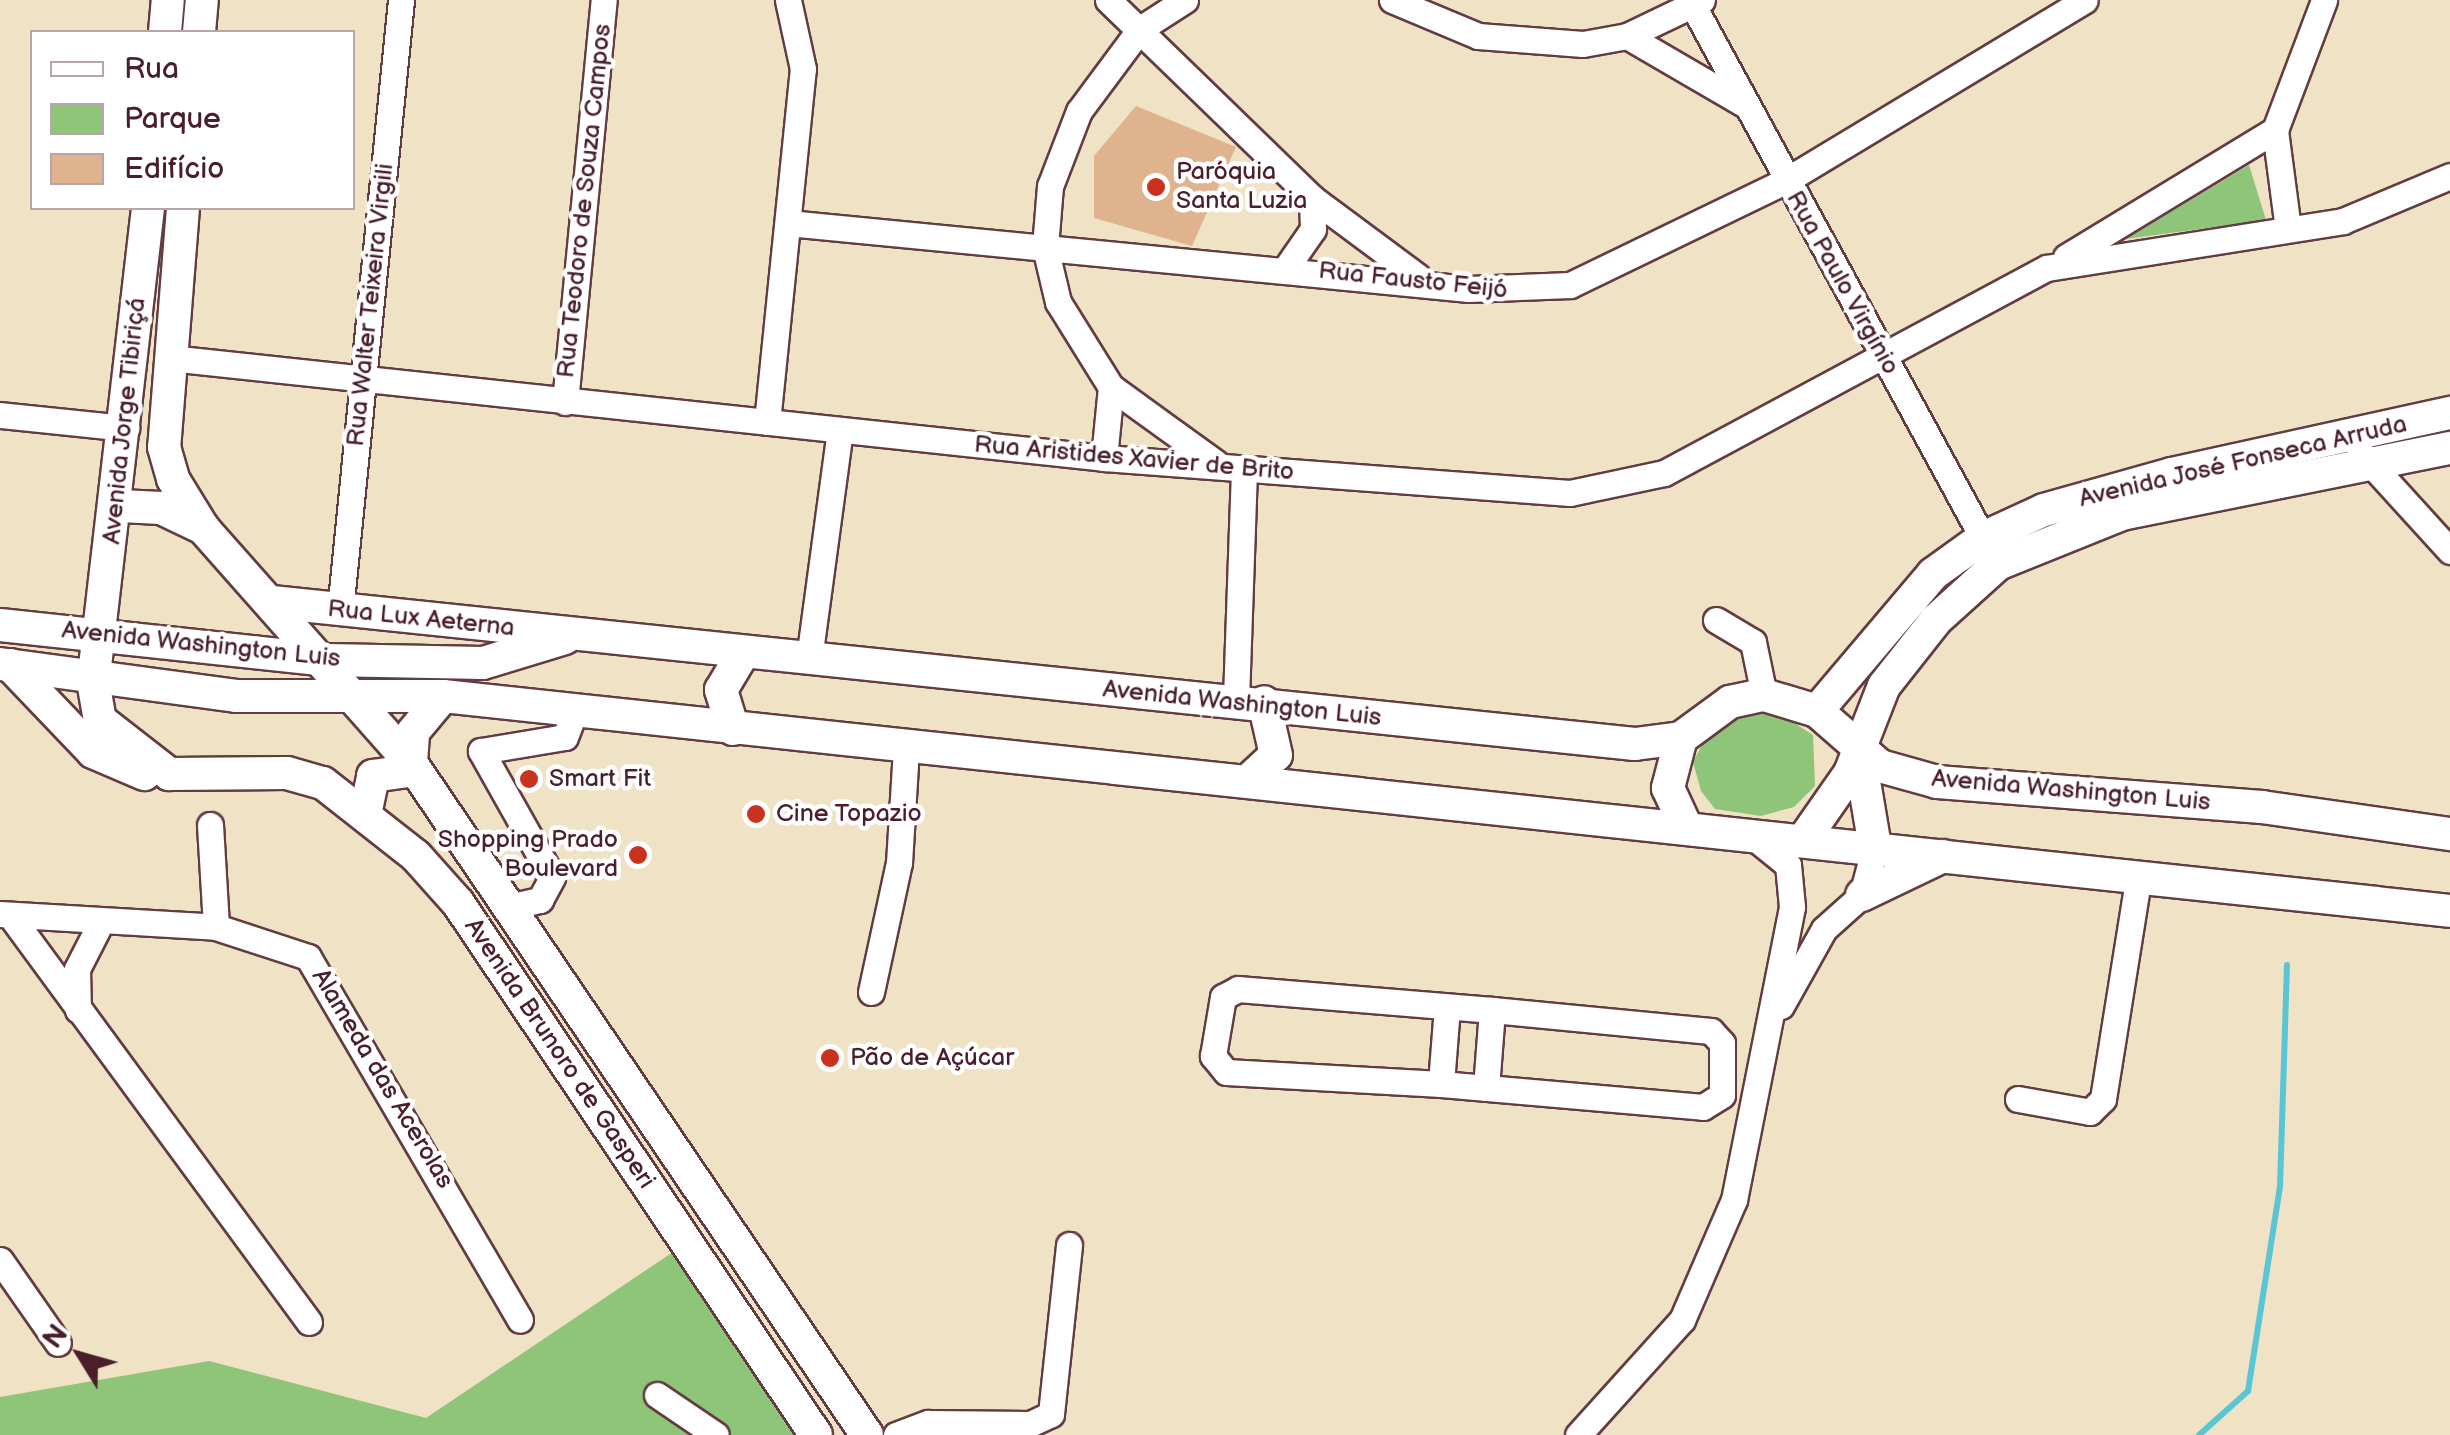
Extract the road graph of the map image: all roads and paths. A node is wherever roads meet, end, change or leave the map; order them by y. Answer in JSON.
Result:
{"nodes":[{"id":1,"x":168,"y":0,"type":"edge"},
{"id":2,"x":202,"y":0,"type":"edge"},
{"id":3,"x":402,"y":0,"type":"edge"},
{"id":4,"x":604,"y":0,"type":"edge"},
{"id":5,"x":788,"y":0,"type":"edge"},
{"id":6,"x":1108,"y":0,"type":"edge"},
{"id":7,"x":1185,"y":0,"type":"edge"},
{"id":8,"x":1392,"y":0,"type":"edge"},
{"id":9,"x":2085,"y":0,"type":"edge"},
{"id":10,"x":2324,"y":0,"type":"edge"},
{"id":11,"x":1695,"y":2,"type":"edge"},
{"id":12,"x":1140,"y":29,"type":"junction"},
{"id":13,"x":165,"y":30,"type":"edge"},
{"id":14,"x":199,"y":30,"type":"edge"},
{"id":15,"x":1627,"y":36,"type":"junction"},
{"id":16,"x":1745,"y":104,"type":"junction"},
{"id":17,"x":2275,"y":130,"type":"junction"},
{"id":18,"x":2450,"y":176,"type":"edge"},
{"id":19,"x":1786,"y":181,"type":"junction"},
{"id":20,"x":1312,"y":198,"type":"junction"},
{"id":21,"x":148,"y":210,"type":"edge"},
{"id":22,"x":183,"y":210,"type":"edge"},
{"id":23,"x":788,"y":223,"type":"junction"},
{"id":24,"x":2288,"y":229,"type":"junction"},
{"id":25,"x":1045,"y":246,"type":"junction"},
{"id":26,"x":1286,"y":268,"type":"junction"},
{"id":27,"x":2047,"y":268,"type":"junction"},
{"id":28,"x":1426,"y":281,"type":"junction"},
{"id":29,"x":1884,"y":356,"type":"junction"},
{"id":30,"x":170,"y":358,"type":"junction"},
{"id":31,"x":364,"y":380,"type":"junction"},
{"id":32,"x":1111,"y":387,"type":"junction"},
{"id":33,"x":565,"y":402,"type":"junction"},
{"id":34,"x":2450,"y":414,"type":"edge"},
{"id":35,"x":0,"y":416,"type":"edge"},
{"id":36,"x":768,"y":422,"type":"junction"},
{"id":37,"x":126,"y":428,"type":"junction"},
{"id":38,"x":840,"y":430,"type":"junction"},
{"id":39,"x":2347,"y":436,"type":"junction"},
{"id":40,"x":2450,"y":448,"type":"edge"},
{"id":41,"x":1104,"y":458,"type":"junction"},
{"id":42,"x":2370,"y":465,"type":"junction"},
{"id":43,"x":1234,"y":468,"type":"junction"},
{"id":44,"x":120,"y":506,"type":"junction"},
{"id":45,"x":203,"y":528,"type":"junction"},
{"id":46,"x":1990,"y":551,"type":"junction"},
{"id":47,"x":2450,"y":551,"type":"edge"},
{"id":48,"x":272,"y":602,"type":"junction"},
{"id":49,"x":340,"y":611,"type":"junction"},
{"id":50,"x":1716,"y":620,"type":"dead end"},
{"id":51,"x":0,"y":625,"type":"edge"},
{"id":52,"x":98,"y":634,"type":"junction"},
{"id":53,"x":569,"y":636,"type":"junction"},
{"id":54,"x":284,"y":655,"type":"junction"},
{"id":55,"x":742,"y":655,"type":"junction"},
{"id":56,"x":809,"y":658,"type":"junction"},
{"id":57,"x":328,"y":660,"type":"junction"},
{"id":58,"x":5,"y":664,"type":"edge"},
{"id":59,"x":93,"y":681,"type":"junction"},
{"id":60,"x":140,"y":686,"type":"junction"},
{"id":61,"x":1764,"y":695,"type":"junction"},
{"id":62,"x":442,"y":696,"type":"junction"},
{"id":63,"x":362,"y":698,"type":"junction"},
{"id":64,"x":1250,"y":701,"type":"junction"},
{"id":65,"x":1817,"y":711,"type":"junction"},
{"id":66,"x":576,"y":712,"type":"junction"},
{"id":67,"x":732,"y":729,"type":"junction"},
{"id":68,"x":1681,"y":738,"type":"junction"},
{"id":69,"x":1858,"y":746,"type":"junction"},
{"id":70,"x":906,"y":748,"type":"junction"},
{"id":71,"x":413,"y":766,"type":"junction"},
{"id":72,"x":168,"y":774,"type":"junction"},
{"id":73,"x":1250,"y":779,"type":"junction"},
{"id":74,"x":366,"y":810,"type":"junction"},
{"id":75,"x":210,"y":825,"type":"dead end"},
{"id":76,"x":1686,"y":827,"type":"junction"},
{"id":77,"x":1746,"y":833,"type":"junction"},
{"id":78,"x":2450,"y":834,"type":"edge"},
{"id":79,"x":1804,"y":838,"type":"junction"},
{"id":80,"x":1875,"y":846,"type":"junction"},
{"id":81,"x":1949,"y":854,"type":"junction"},
{"id":82,"x":2140,"y":875,"type":"junction"},
{"id":83,"x":1862,"y":894,"type":"junction"},
{"id":84,"x":513,"y":906,"type":"junction"},
{"id":85,"x":2450,"y":912,"type":"edge"},
{"id":86,"x":5,"y":915,"type":"edge"},
{"id":87,"x":100,"y":924,"type":"junction"},
{"id":88,"x":216,"y":927,"type":"junction"},
{"id":89,"x":871,"y":992,"type":"dead end"},
{"id":90,"x":1447,"y":1007,"type":"junction"},
{"id":91,"x":78,"y":1010,"type":"junction"},
{"id":92,"x":1492,"y":1010,"type":"junction"},
{"id":93,"x":1767,"y":1032,"type":"junction"},
{"id":94,"x":1440,"y":1084,"type":"junction"},
{"id":95,"x":1486,"y":1088,"type":"junction"},
{"id":96,"x":2018,"y":1099,"type":"dead end"},
{"id":97,"x":1069,"y":1246,"type":"dead end"},
{"id":98,"x":0,"y":1260,"type":"edge"},
{"id":99,"x":520,"y":1320,"type":"dead end"},
{"id":100,"x":309,"y":1322,"type":"dead end"},
{"id":101,"x":58,"y":1343,"type":"dead end"},
{"id":102,"x":657,"y":1395,"type":"dead end"},
{"id":103,"x":716,"y":1435,"type":"edge"},
{"id":104,"x":816,"y":1435,"type":"edge"},
{"id":105,"x":867,"y":1435,"type":"edge"},
{"id":106,"x":896,"y":1435,"type":"edge"},
{"id":107,"x":1578,"y":1435,"type":"edge"}],
"edges":[{"from":1,"to":13,"type":"main road"},
{"from":2,"to":14,"type":"main road"},
{"from":3,"to":31,"type":"street","name":"Rua Walter Teixeira Virgili"},
{"from":4,"to":33,"type":"street","name":"Rua Teodoro de Souza Campos"},
{"from":5,"to":23,"type":"street"},
{"from":6,"to":12,"type":"street"},
{"from":7,"to":12,"type":"street"},
{"from":8,"to":15,"type":"street"},
{"from":9,"to":19,"type":"street","name":"Rua Fausto Feijó"},
{"from":10,"to":17,"type":"street"},
{"from":11,"to":15,"type":"street"},
{"from":11,"to":16,"type":"street","name":"Rua Paulo Virgínio"},
{"from":12,"to":20,"type":"street"},
{"from":12,"to":25,"type":"street"},
{"from":15,"to":16,"type":"street"},
{"from":16,"to":19,"type":"street","name":"Rua Paulo Virgínio"},
{"from":17,"to":24,"type":"street"},
{"from":17,"to":27,"type":"street","name":"Rua Aristides Xavier de Brito"},
{"from":18,"to":24,"type":"street","name":"Rua Aristides Xavier de Brito"},
{"from":19,"to":28,"type":"street","name":"Rua Fausto Feijó"},
{"from":19,"to":29,"type":"street","name":"Rua Paulo Virgínio"},
{"from":20,"to":26,"type":"street"},
{"from":20,"to":28,"type":"street"},
{"from":21,"to":37,"type":"main road","name":"Avenida Jorge Tibiriçá"},
{"from":22,"to":30,"type":"main road","name":"Avenida Jorge Tibiriçá"},
{"from":23,"to":25,"type":"street","name":"Rua Fausto Feijó"},
{"from":23,"to":36,"type":"street"},
{"from":24,"to":27,"type":"street","name":"Rua Aristides Xavier de Brito"},
{"from":25,"to":26,"type":"street","name":"Rua Fausto Feijó"},
{"from":25,"to":32,"type":"street"},
{"from":26,"to":28,"type":"street","name":"Rua Fausto Feijó"},
{"from":27,"to":29,"type":"street","name":"Rua Aristides Xavier de Brito"},
{"from":29,"to":43,"type":"street","name":"Rua Aristides Xavier de Brito"},
{"from":29,"to":46,"type":"street","name":"Rua Paulo Virgínio"},
{"from":30,"to":31,"type":"street","name":"Rua Aristides Xavier de Brito"},
{"from":30,"to":45,"type":"main road","name":"Avenida Jorge Tibiriçá"},
{"from":31,"to":33,"type":"street","name":"Rua Aristides Xavier de Brito"},
{"from":31,"to":49,"type":"street","name":"Rua Walter Teixeira Virgili"},
{"from":32,"to":41,"type":"street"},
{"from":32,"to":43,"type":"street"},
{"from":33,"to":36,"type":"street","name":"Rua Aristides Xavier de Brito"},
{"from":34,"to":39,"type":"main road","name":"Avenida José Fonseca Arruda"},
{"from":35,"to":37,"type":"street"},
{"from":36,"to":38,"type":"street","name":"Rua Aristides Xavier de Brito"},
{"from":37,"to":44,"type":"main road","name":"Avenida Jorge Tibiriçá"},
{"from":38,"to":41,"type":"street","name":"Rua Aristides Xavier de Brito"},
{"from":38,"to":56,"type":"street"},
{"from":39,"to":42,"type":"street"},
{"from":39,"to":46,"type":"main road","name":"Avenida José Fonseca Arruda"},
{"from":40,"to":42,"type":"main road","name":"Avenida José Fonseca Arruda"},
{"from":41,"to":43,"type":"street","name":"Rua Aristides Xavier de Brito"},
{"from":42,"to":46,"type":"main road","name":"Avenida José Fonseca Arruda"},
{"from":42,"to":47,"type":"street"},
{"from":43,"to":64,"type":"street"},
{"from":44,"to":45,"type":"main road"},
{"from":44,"to":52,"type":"main road","name":"Avenida Jorge Tibiriçá"},
{"from":45,"to":48,"type":"main road","name":"Avenida Brunoro de Gasperi"},
{"from":46,"to":65,"type":"main road","name":"Avenida José Fonseca Arruda"},
{"from":46,"to":69,"type":"main road","name":"Avenida José Fonseca Arruda"},
{"from":48,"to":49,"type":"main road","name":"Rua Lux Aeterna"},
{"from":48,"to":57,"type":"main road","name":"Avenida Brunoro de Gasperi"},
{"from":49,"to":53,"type":"main road","name":"Rua Lux Aeterna"},
{"from":50,"to":61,"type":"street"},
{"from":51,"to":52,"type":"main road","name":"Avenida Washington Luis"},
{"from":52,"to":54,"type":"main road","name":"Avenida Washington Luis"},
{"from":52,"to":59,"type":"main road"},
{"from":53,"to":55,"type":"main road","name":"Avenida Washington Luis"},
{"from":53,"to":57,"type":"main road","name":"Avenida Washington Luis"},
{"from":54,"to":57,"type":"main road","name":"Avenida Washington Luis"},
{"from":54,"to":60,"type":"main road"},
{"from":55,"to":56,"type":"main road","name":"Avenida Washington Luis"},
{"from":55,"to":67,"type":"main road"},
{"from":56,"to":64,"type":"main road","name":"Avenida Washington Luis"},
{"from":57,"to":63,"type":"main road","name":"Avenida Brunoro de Gasperi"},
{"from":58,"to":59,"type":"main road","name":"Avenida Washington Luis"},
{"from":58,"to":72,"type":"main road","name":"Avenida Brunoro de Gasperi"},
{"from":59,"to":60,"type":"main road","name":"Avenida Washington Luis"},
{"from":59,"to":72,"type":"main road"},
{"from":60,"to":63,"type":"main road","name":"Avenida Washington Luis"},
{"from":61,"to":65,"type":"main road","name":"Avenida Washington Luis"},
{"from":61,"to":68,"type":"main road","name":"Avenida Washington Luis"},
{"from":62,"to":63,"type":"main road","name":"Avenida Washington Luis"},
{"from":62,"to":66,"type":"main road","name":"Avenida Washington Luis"},
{"from":62,"to":71,"type":"main road"},
{"from":63,"to":71,"type":"main road","name":"Avenida Brunoro de Gasperi"},
{"from":64,"to":68,"type":"main road","name":"Avenida Washington Luis"},
{"from":64,"to":73,"type":"main road"},
{"from":65,"to":69,"type":"main road","name":"Avenida Washington Luis"},
{"from":66,"to":67,"type":"main road","name":"Avenida Washington Luis"},
{"from":66,"to":84,"type":"street"},
{"from":67,"to":70,"type":"main road","name":"Avenida Washington Luis"},
{"from":68,"to":76,"type":"main road"},
{"from":69,"to":78,"type":"main road","name":"Avenida Washington Luis"},
{"from":69,"to":79,"type":"main road"},
{"from":69,"to":80,"type":"main road"},
{"from":70,"to":73,"type":"main road","name":"Avenida Washington Luis"},
{"from":70,"to":89,"type":"street"},
{"from":71,"to":74,"type":"main road"},
{"from":71,"to":84,"type":"main road","name":"Avenida Brunoro de Gasperi"},
{"from":72,"to":74,"type":"main road","name":"Avenida Brunoro de Gasperi"},
{"from":73,"to":76,"type":"main road","name":"Avenida Washington Luis"},
{"from":74,"to":104,"type":"main road","name":"Avenida Brunoro de Gasperi"},
{"from":75,"to":88,"type":"street"},
{"from":76,"to":77,"type":"main road","name":"Avenida Washington Luis"},
{"from":77,"to":79,"type":"main road","name":"Avenida Washington Luis"},
{"from":77,"to":93,"type":"street"},
{"from":79,"to":80,"type":"main road","name":"Avenida Washington Luis"},
{"from":80,"to":81,"type":"main road","name":"Avenida Washington Luis"},
{"from":80,"to":83,"type":"street"},
{"from":81,"to":82,"type":"main road","name":"Avenida Washington Luis"},
{"from":81,"to":83,"type":"main road"},
{"from":82,"to":85,"type":"main road","name":"Avenida Washington Luis"},
{"from":82,"to":96,"type":"street"},
{"from":83,"to":93,"type":"street"},
{"from":84,"to":105,"type":"main road","name":"Avenida Brunoro de Gasperi"},
{"from":86,"to":87,"type":"street","name":"Alameda das Acerolas"},
{"from":86,"to":91,"type":"street"},
{"from":87,"to":88,"type":"street","name":"Alameda das Acerolas"},
{"from":87,"to":91,"type":"street"},
{"from":88,"to":99,"type":"street","name":"Alameda das Acerolas"},
{"from":90,"to":92,"type":"street"},
{"from":90,"to":94,"type":"street"},
{"from":90,"to":94,"type":"street"},
{"from":91,"to":100,"type":"street"},
{"from":92,"to":95,"type":"street"},
{"from":92,"to":95,"type":"street"},
{"from":93,"to":107,"type":"street"},
{"from":94,"to":95,"type":"street"},
{"from":97,"to":106,"type":"street"},
{"from":98,"to":101,"type":"street"},
{"from":102,"to":103,"type":"street"}]}
